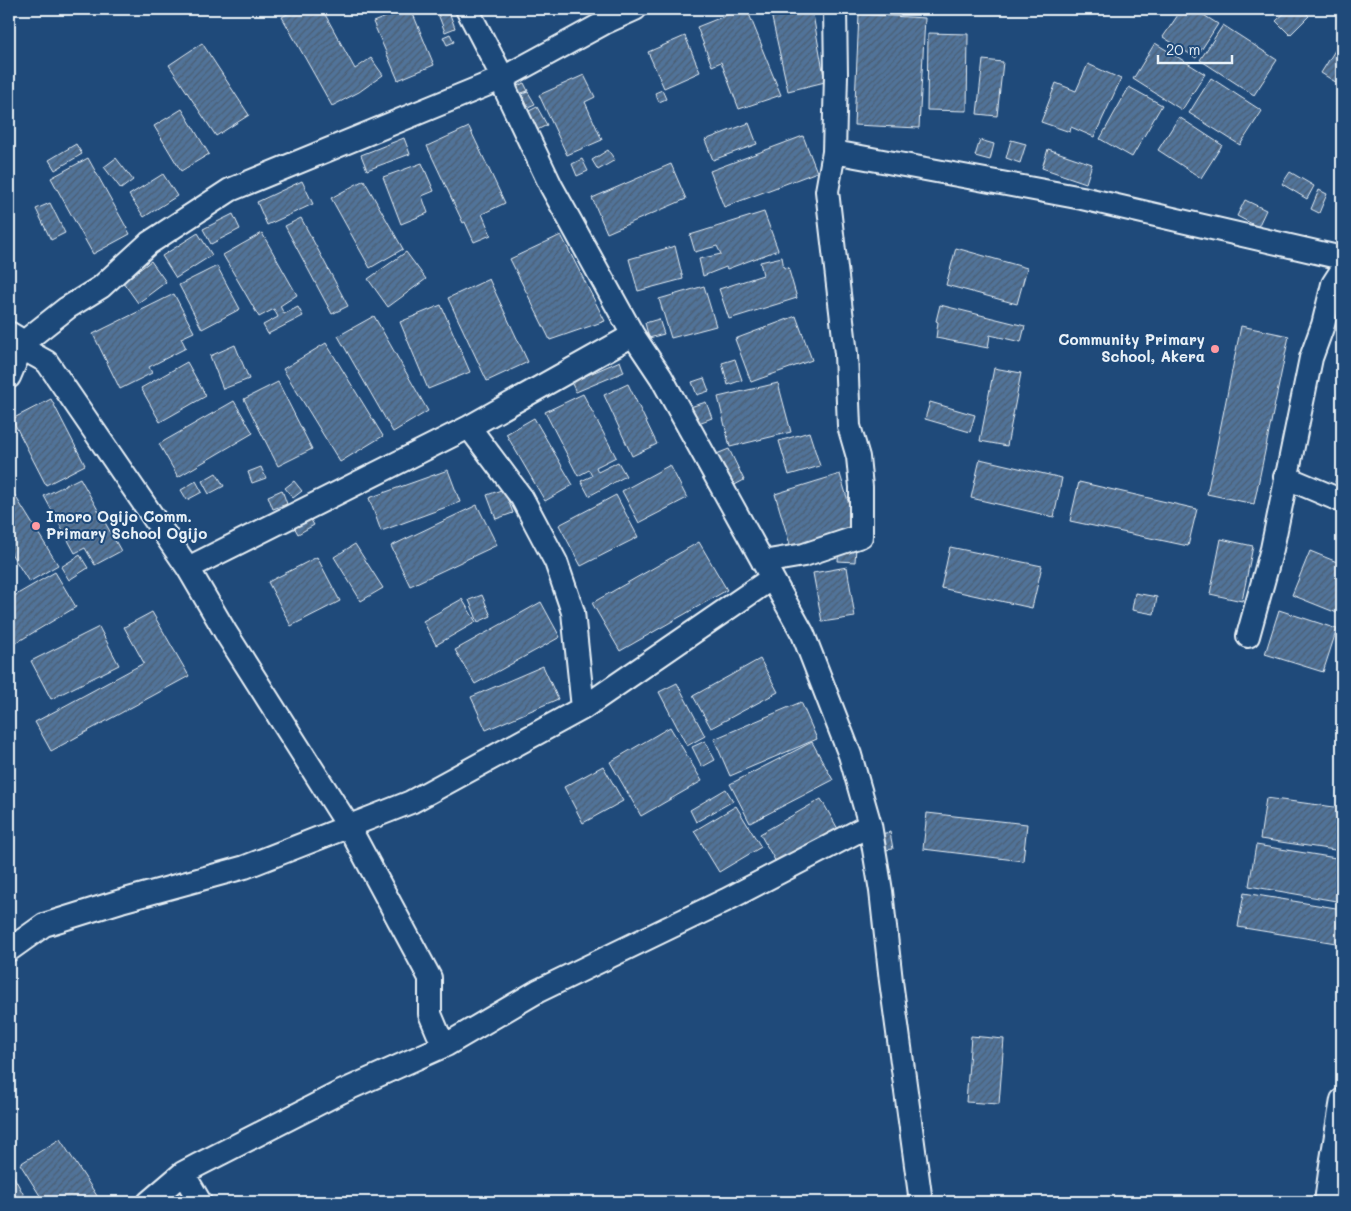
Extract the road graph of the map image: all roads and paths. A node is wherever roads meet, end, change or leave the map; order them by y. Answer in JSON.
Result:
{"nodes":[{"id":1,"x":467,"y":9,"type":"edge"},
{"id":2,"x":635,"y":9,"type":"edge"},
{"id":3,"x":835,"y":9,"type":"edge"},
{"id":4,"x":503,"y":78,"type":"junction"},
{"id":5,"x":834,"y":152,"type":"junction"},
{"id":6,"x":1342,"y":258,"type":"edge"},
{"id":7,"x":1342,"y":270,"type":"edge"},
{"id":8,"x":633,"y":335,"type":"junction"},
{"id":9,"x":16,"y":337,"type":"edge"},
{"id":10,"x":9,"y":377,"type":"edge"},
{"id":11,"x":469,"y":427,"type":"junction"},
{"id":12,"x":1285,"y":477,"type":"junction"},
{"id":13,"x":1342,"y":501,"type":"edge"},
{"id":14,"x":188,"y":568,"type":"junction"},
{"id":15,"x":768,"y":570,"type":"junction"},
{"id":16,"x":1248,"y":636,"type":"dead end"},
{"id":17,"x":583,"y":708,"type":"junction"},
{"id":18,"x":870,"y":825,"type":"junction"},
{"id":19,"x":349,"y":827,"type":"junction"},
{"id":20,"x":9,"y":950,"type":"edge"},
{"id":21,"x":446,"y":1045,"type":"junction"},
{"id":22,"x":1342,"y":1100,"type":"edge"},
{"id":23,"x":183,"y":1173,"type":"junction"},
{"id":24,"x":149,"y":1202,"type":"edge"},
{"id":25,"x":200,"y":1202,"type":"edge"},
{"id":26,"x":921,"y":1202,"type":"edge"},
{"id":27,"x":1327,"y":1202,"type":"edge"}],
"edges":[{"from":1,"to":4,"type":"street"},
{"from":2,"to":4,"type":"street"},
{"from":3,"to":5,"type":"street"},
{"from":4,"to":8,"type":"street"},
{"from":4,"to":9,"type":"street"},
{"from":5,"to":6,"type":"street"},
{"from":5,"to":15,"type":"street"},
{"from":7,"to":12,"type":"street"},
{"from":8,"to":11,"type":"street"},
{"from":8,"to":15,"type":"street"},
{"from":9,"to":10,"type":"street"},
{"from":9,"to":14,"type":"street"},
{"from":11,"to":14,"type":"street"},
{"from":11,"to":17,"type":"street"},
{"from":12,"to":13,"type":"street"},
{"from":12,"to":16,"type":"street"},
{"from":14,"to":19,"type":"street"},
{"from":15,"to":17,"type":"street"},
{"from":15,"to":18,"type":"street"},
{"from":17,"to":19,"type":"street"},
{"from":18,"to":21,"type":"street"},
{"from":18,"to":26,"type":"street"},
{"from":19,"to":20,"type":"street"},
{"from":19,"to":21,"type":"street"},
{"from":21,"to":23,"type":"street"},
{"from":22,"to":27,"type":"street"},
{"from":23,"to":24,"type":"street"},
{"from":23,"to":25,"type":"street"}]}
